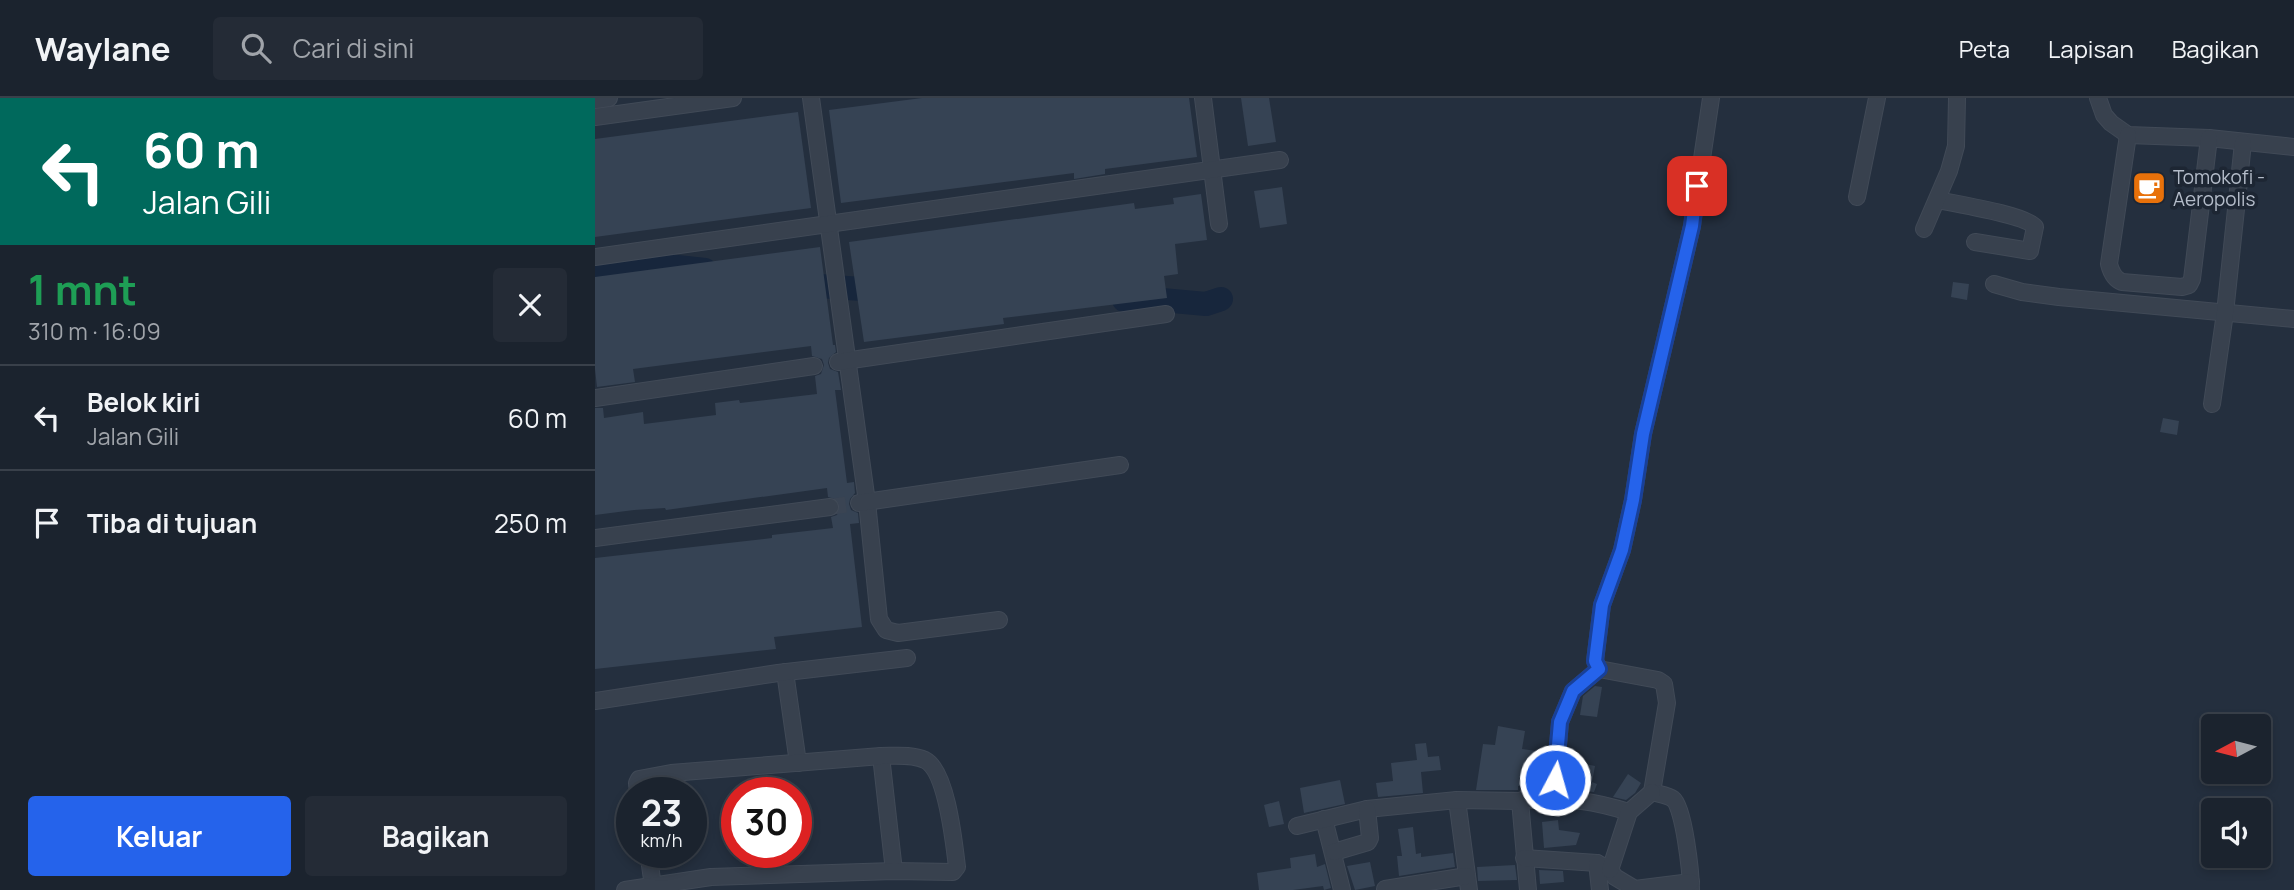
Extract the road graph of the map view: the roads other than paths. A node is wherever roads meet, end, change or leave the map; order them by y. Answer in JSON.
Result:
{"nodes":[{"id":1,"x":609,"y":98,"type":"edge"},
{"id":2,"x":733,"y":98,"type":"edge"},
{"id":3,"x":811,"y":98,"type":"edge"},
{"id":4,"x":1203,"y":98,"type":"edge"},
{"id":5,"x":1711,"y":98,"type":"edge"},
{"id":6,"x":1877,"y":98,"type":"edge"},
{"id":7,"x":1957,"y":98,"type":"edge"},
{"id":8,"x":2098,"y":98,"type":"edge"},
{"id":9,"x":595,"y":100,"type":"edge"},
{"id":10,"x":641,"y":104,"type":"edge"},
{"id":11,"x":595,"y":117,"type":"edge"},
{"id":12,"x":2128,"y":135,"type":"junction"},
{"id":13,"x":2209,"y":138,"type":"junction"},
{"id":14,"x":2242,"y":143,"type":"junction"},
{"id":15,"x":2294,"y":147,"type":"edge"},
{"id":16,"x":1280,"y":160,"type":"dead end"},
{"id":17,"x":1212,"y":169,"type":"junction"},
{"id":18,"x":1857,"y":197,"type":"dead end"},
{"id":19,"x":1938,"y":200,"type":"junction"},
{"id":20,"x":828,"y":224,"type":"junction"},
{"id":21,"x":1219,"y":224,"type":"dead end"},
{"id":22,"x":1924,"y":229,"type":"dead end"},
{"id":23,"x":1975,"y":242,"type":"dead end"},
{"id":24,"x":595,"y":257,"type":"edge"},
{"id":25,"x":1994,"y":284,"type":"dead end"},
{"id":26,"x":2225,"y":313,"type":"junction"},
{"id":27,"x":1166,"y":314,"type":"dead end"},
{"id":28,"x":2294,"y":320,"type":"edge"},
{"id":29,"x":842,"y":362,"type":"junction"},
{"id":30,"x":814,"y":366,"type":"dead end"},
{"id":31,"x":595,"y":398,"type":"edge"},
{"id":32,"x":2213,"y":404,"type":"dead end"},
{"id":33,"x":1120,"y":466,"type":"dead end"},
{"id":34,"x":862,"y":503,"type":"junction"},
{"id":35,"x":830,"y":506,"type":"tunnel mouth"},
{"id":36,"x":595,"y":538,"type":"edge"},
{"id":37,"x":999,"y":620,"type":"dead end"},
{"id":38,"x":907,"y":658,"type":"dead end"},
{"id":39,"x":1599,"y":669,"type":"junction"},
{"id":40,"x":785,"y":672,"type":"junction"},
{"id":41,"x":595,"y":701,"type":"edge"},
{"id":42,"x":881,"y":756,"type":"junction"},
{"id":43,"x":798,"y":763,"type":"junction"},
{"id":44,"x":645,"y":777,"type":"edge"},
{"id":45,"x":1652,"y":793,"type":"junction"},
{"id":46,"x":1457,"y":800,"type":"junction"},
{"id":47,"x":1520,"y":801,"type":"junction"},
{"id":48,"x":1367,"y":809,"type":"junction"},
{"id":49,"x":1629,"y":812,"type":"junction"},
{"id":50,"x":1324,"y":819,"type":"junction"},
{"id":51,"x":1297,"y":826,"type":"dead end"},
{"id":52,"x":1334,"y":852,"type":"junction"},
{"id":53,"x":1524,"y":859,"type":"junction"},
{"id":54,"x":1603,"y":867,"type":"junction"},
{"id":55,"x":650,"y":868,"type":"edge"},
{"id":56,"x":894,"y":871,"type":"junction"},
{"id":57,"x":1468,"y":883,"type":"edge"},
{"id":58,"x":653,"y":886,"type":"junction"},
{"id":59,"x":1691,"y":886,"type":"edge"},
{"id":60,"x":1385,"y":889,"type":"edge"},
{"id":61,"x":625,"y":890,"type":"edge"},
{"id":62,"x":1341,"y":890,"type":"edge"},
{"id":63,"x":1528,"y":890,"type":"edge"},
{"id":64,"x":1601,"y":890,"type":"edge"}],
"edges":[{"from":1,"to":9,"type":"street"},
{"from":2,"to":10,"type":"street"},
{"from":3,"to":20,"type":"street"},
{"from":4,"to":17,"type":"street"},
{"from":5,"to":39,"type":"street"},
{"from":6,"to":18,"type":"street"},
{"from":7,"to":19,"type":"street"},
{"from":8,"to":12,"type":"street"},
{"from":10,"to":11,"type":"street"},
{"from":12,"to":13,"type":"street"},
{"from":12,"to":13,"type":"street"},
{"from":13,"to":14,"type":"street"},
{"from":14,"to":15,"type":"street"},
{"from":14,"to":26,"type":"street"},
{"from":16,"to":17,"type":"street"},
{"from":17,"to":20,"type":"street"},
{"from":17,"to":21,"type":"street"},
{"from":19,"to":22,"type":"street"},
{"from":19,"to":23,"type":"street"},
{"from":20,"to":24,"type":"street"},
{"from":20,"to":29,"type":"street"},
{"from":25,"to":26,"type":"street"},
{"from":26,"to":28,"type":"street"},
{"from":26,"to":32,"type":"street"},
{"from":27,"to":29,"type":"street"},
{"from":29,"to":34,"type":"street"},
{"from":30,"to":31,"type":"street"},
{"from":33,"to":34,"type":"street"},
{"from":34,"to":37,"type":"street"},
{"from":35,"to":36,"type":"street"},
{"from":38,"to":40,"type":"street"},
{"from":39,"to":45,"type":"street"},
{"from":39,"to":47,"type":"street"},
{"from":40,"to":41,"type":"street"},
{"from":40,"to":43,"type":"street"},
{"from":42,"to":43,"type":"street"},
{"from":42,"to":56,"type":"street"},
{"from":42,"to":56,"type":"street"},
{"from":43,"to":44,"type":"street"},
{"from":45,"to":49,"type":"street"},
{"from":45,"to":59,"type":"street"},
{"from":46,"to":47,"type":"street"},
{"from":46,"to":48,"type":"street"},
{"from":46,"to":57,"type":"street"},
{"from":47,"to":49,"type":"street"},
{"from":47,"to":53,"type":"street"},
{"from":48,"to":50,"type":"street"},
{"from":48,"to":52,"type":"street"},
{"from":49,"to":54,"type":"street"},
{"from":50,"to":51,"type":"street"},
{"from":50,"to":52,"type":"street"},
{"from":52,"to":62,"type":"street"},
{"from":53,"to":54,"type":"street"},
{"from":53,"to":63,"type":"street"},
{"from":54,"to":59,"type":"street"},
{"from":54,"to":64,"type":"street"},
{"from":55,"to":58,"type":"street"},
{"from":56,"to":58,"type":"street"},
{"from":57,"to":60,"type":"street"},
{"from":58,"to":61,"type":"street"}]}
